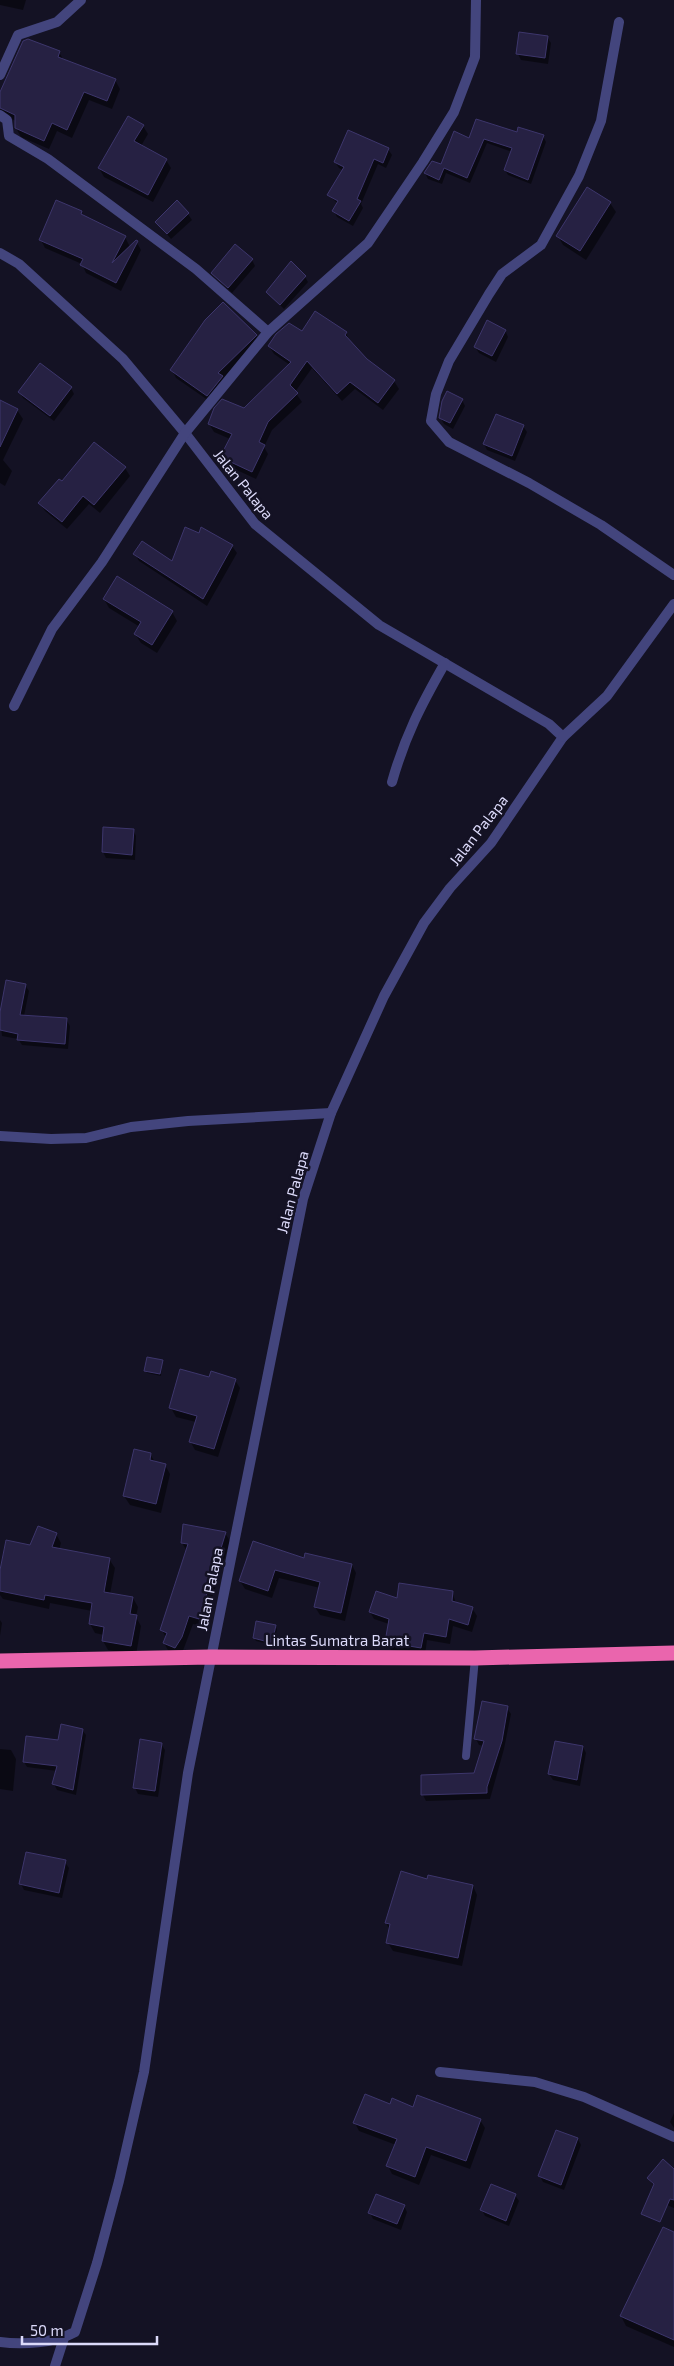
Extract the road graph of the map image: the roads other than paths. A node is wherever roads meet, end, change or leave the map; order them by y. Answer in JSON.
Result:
{"nodes":[{"id":1,"x":81,"y":0,"type":"edge"},
{"id":2,"x":476,"y":0,"type":"edge"},
{"id":3,"x":619,"y":22,"type":"dead end"},
{"id":4,"x":0,"y":75,"type":"edge"},
{"id":5,"x":0,"y":116,"type":"edge"},
{"id":6,"x":0,"y":253,"type":"edge"},
{"id":7,"x":268,"y":332,"type":"junction"},
{"id":8,"x":185,"y":433,"type":"junction"},
{"id":9,"x":674,"y":575,"type":"edge"},
{"id":10,"x":674,"y":604,"type":"edge"},
{"id":11,"x":445,"y":663,"type":"junction"},
{"id":12,"x":14,"y":706,"type":"dead end"},
{"id":13,"x":563,"y":737,"type":"junction"},
{"id":14,"x":392,"y":782,"type":"dead end"},
{"id":15,"x":331,"y":1113,"type":"junction"},
{"id":16,"x":0,"y":1136,"type":"edge"},
{"id":17,"x":674,"y":1652,"type":"edge"},
{"id":18,"x":211,"y":1657,"type":"junction"},
{"id":19,"x":475,"y":1658,"type":"junction"},
{"id":20,"x":0,"y":1661,"type":"edge"},
{"id":21,"x":466,"y":1756,"type":"dead end"},
{"id":22,"x":440,"y":2072,"type":"dead end"},
{"id":23,"x":674,"y":2137,"type":"edge"},
{"id":24,"x":64,"y":2338,"type":"junction"},
{"id":25,"x":0,"y":2342,"type":"edge"},
{"id":26,"x":55,"y":2366,"type":"edge"}],
"edges":[{"from":1,"to":4,"type":"street"},
{"from":2,"to":7,"type":"street"},
{"from":3,"to":9,"type":"street"},
{"from":5,"to":7,"type":"street"},
{"from":6,"to":8,"type":"street","name":"Jalan Palapa"},
{"from":7,"to":8,"type":"street"},
{"from":8,"to":11,"type":"street","name":"Jalan Palapa"},
{"from":8,"to":12,"type":"street"},
{"from":10,"to":13,"type":"street"},
{"from":11,"to":13,"type":"street","name":"Jalan Palapa"},
{"from":11,"to":14,"type":"street"},
{"from":13,"to":15,"type":"street","name":"Jalan Palapa"},
{"from":15,"to":16,"type":"street"},
{"from":15,"to":18,"type":"street","name":"Jalan Palapa"},
{"from":17,"to":19,"type":"highway","name":"Lintas Sumatra Barat"},
{"from":18,"to":19,"type":"highway","name":"Lintas Sumatra Barat"},
{"from":18,"to":20,"type":"highway","name":"Lintas Sumatra Barat"},
{"from":18,"to":24,"type":"street","name":"Jalan Palapa"},
{"from":19,"to":21,"type":"lane"},
{"from":22,"to":23,"type":"street"},
{"from":24,"to":25,"type":"street"},
{"from":24,"to":26,"type":"street"}]}
